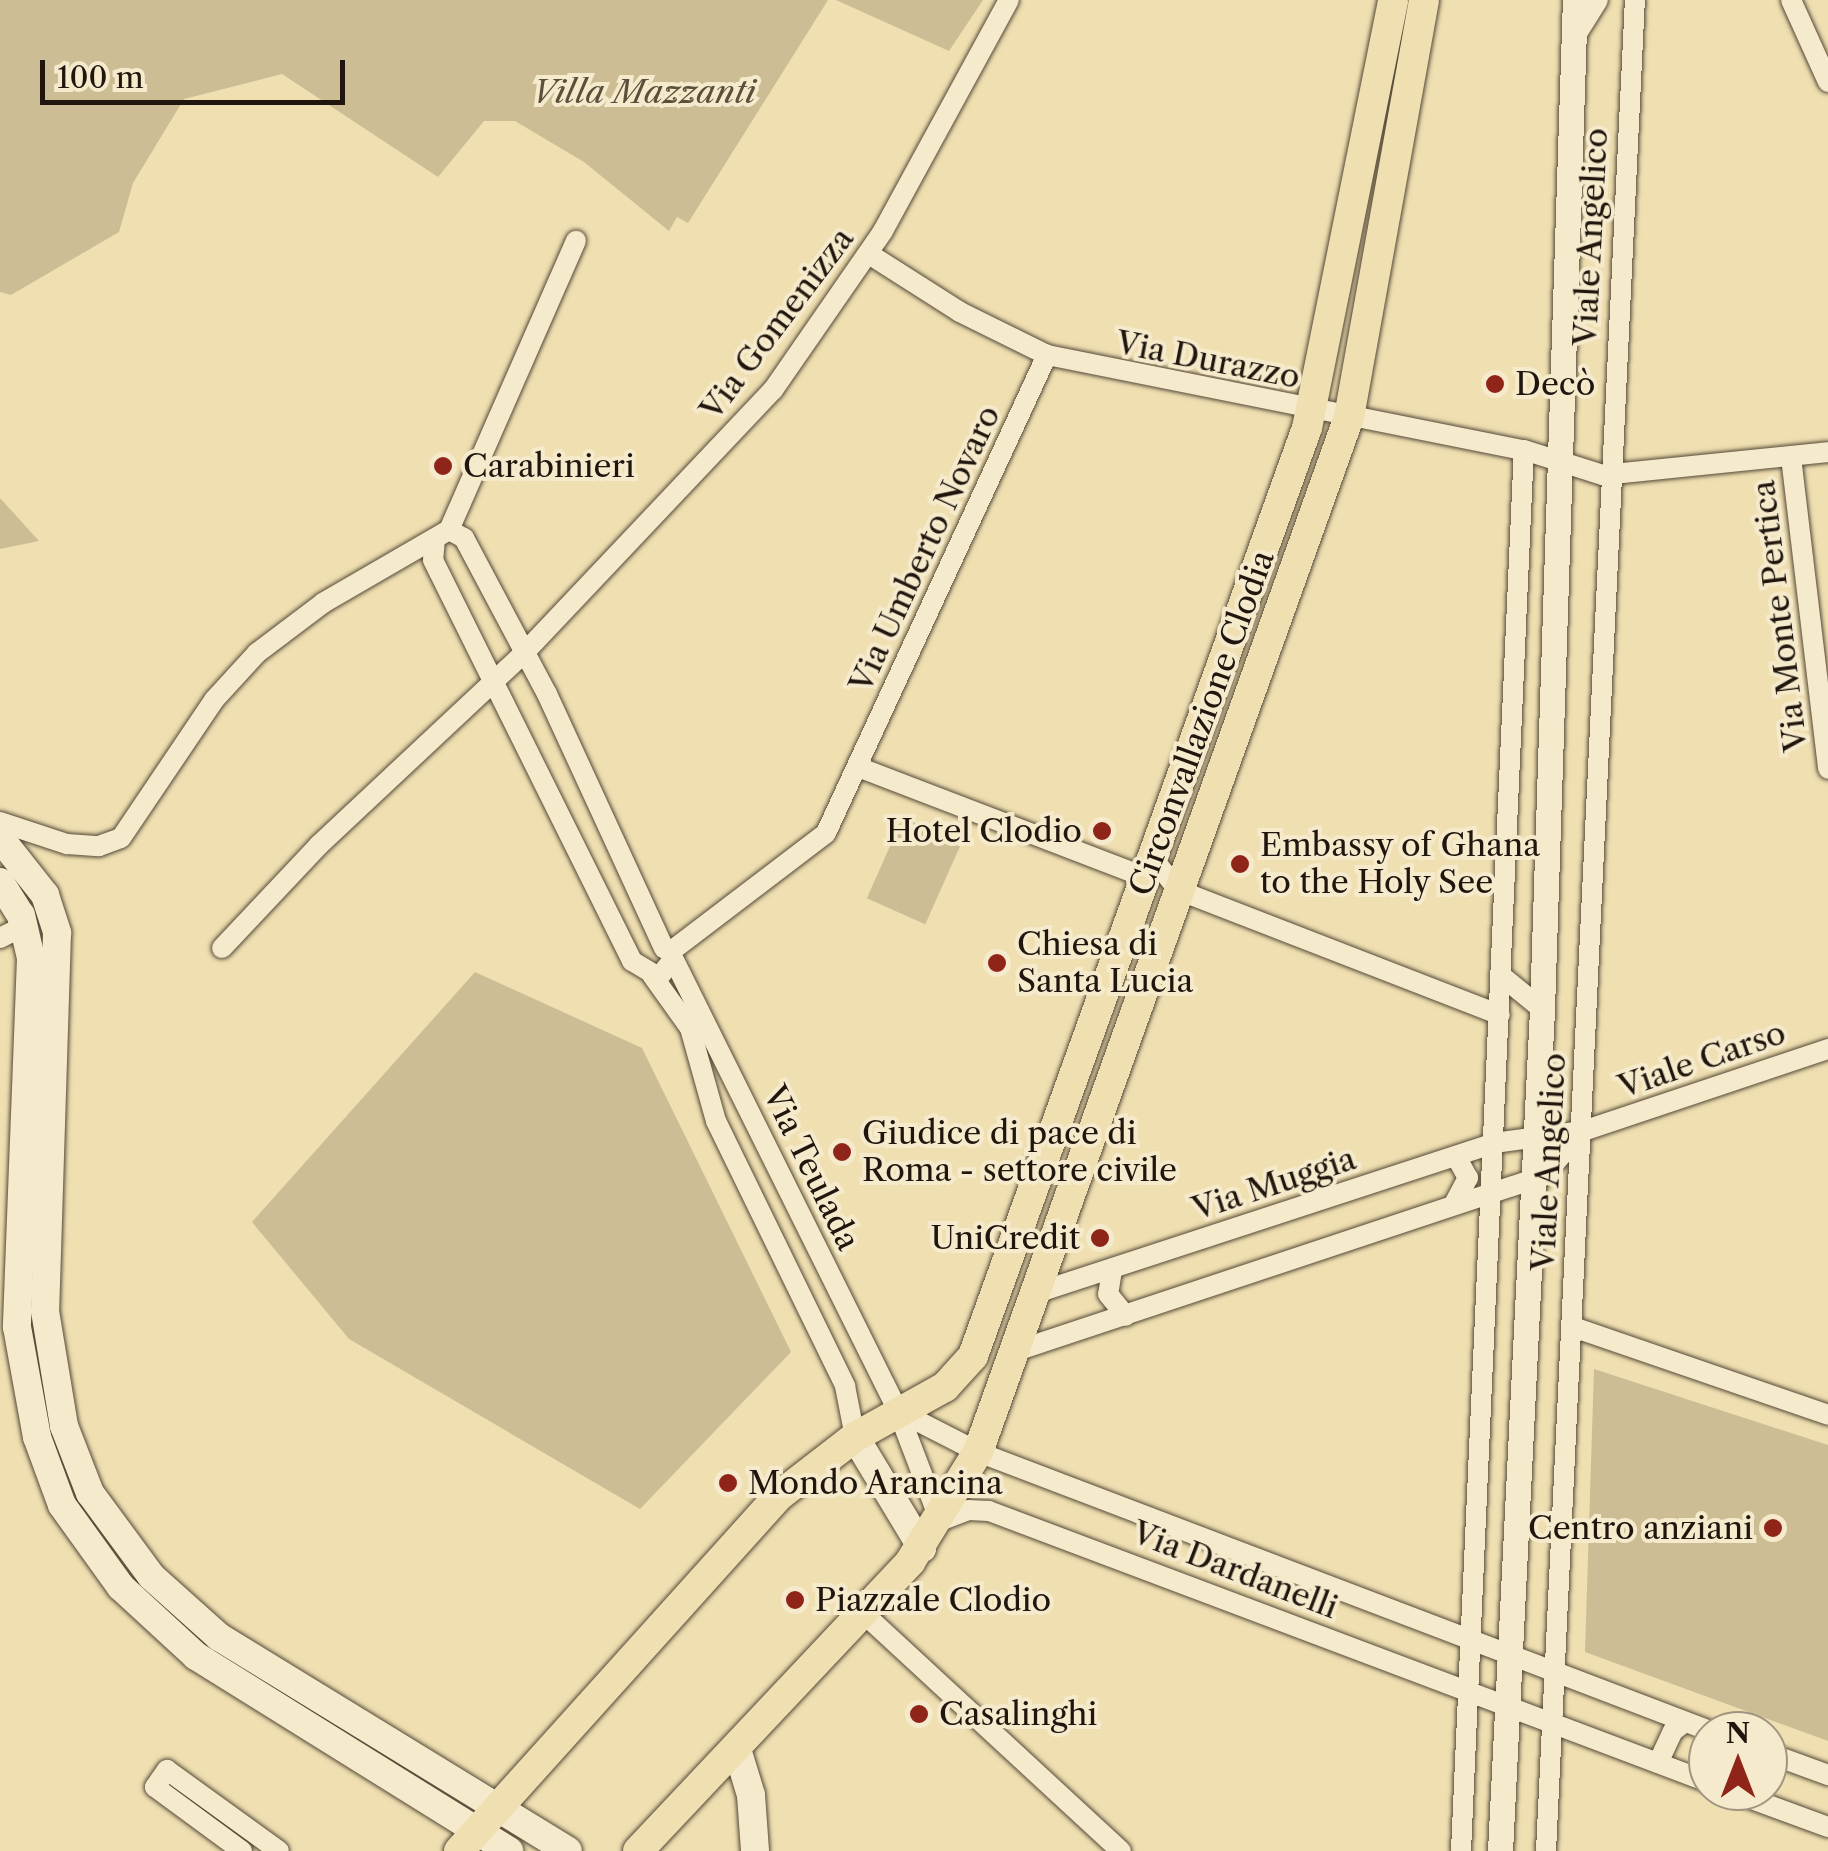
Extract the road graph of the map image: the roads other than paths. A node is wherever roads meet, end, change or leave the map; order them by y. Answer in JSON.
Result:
{"nodes":[{"id":1,"x":1009,"y":0,"type":"edge"},
{"id":2,"x":1393,"y":0,"type":"edge"},
{"id":3,"x":1424,"y":0,"type":"edge"},
{"id":4,"x":1574,"y":0,"type":"edge"},
{"id":5,"x":1598,"y":0,"type":"edge"},
{"id":6,"x":1635,"y":0,"type":"edge"},
{"id":7,"x":1791,"y":0,"type":"edge"},
{"id":8,"x":1572,"y":42,"type":"junction"},
{"id":9,"x":1828,"y":82,"type":"edge"},
{"id":10,"x":576,"y":242,"type":"dead end"},
{"id":11,"x":869,"y":254,"type":"junction"},
{"id":12,"x":1048,"y":355,"type":"junction"},
{"id":13,"x":1312,"y":410,"type":"junction"},
{"id":14,"x":1350,"y":417,"type":"junction"},
{"id":15,"x":1524,"y":450,"type":"junction"},
{"id":16,"x":1828,"y":452,"type":"edge"},
{"id":17,"x":1791,"y":456,"type":"junction"},
{"id":18,"x":1560,"y":460,"type":"junction"},
{"id":19,"x":1602,"y":474,"type":"junction"},
{"id":20,"x":442,"y":534,"type":"junction"},
{"id":21,"x":523,"y":654,"type":"junction"},
{"id":22,"x":491,"y":684,"type":"junction"},
{"id":23,"x":858,"y":768,"type":"junction"},
{"id":24,"x":1828,"y":769,"type":"edge"},
{"id":25,"x":0,"y":822,"type":"edge"},
{"id":26,"x":0,"y":838,"type":"edge"},
{"id":27,"x":1150,"y":869,"type":"junction"},
{"id":28,"x":0,"y":882,"type":"edge"},
{"id":29,"x":1178,"y":890,"type":"junction"},
{"id":30,"x":26,"y":926,"type":"junction"},
{"id":31,"x":0,"y":938,"type":"edge"},
{"id":32,"x":222,"y":948,"type":"dead end"},
{"id":33,"x":669,"y":954,"type":"junction"},
{"id":34,"x":647,"y":971,"type":"junction"},
{"id":35,"x":1504,"y":978,"type":"junction"},
{"id":36,"x":1542,"y":1009,"type":"junction"},
{"id":37,"x":1500,"y":1015,"type":"junction"},
{"id":38,"x":41,"y":1045,"type":"junction"},
{"id":39,"x":1828,"y":1049,"type":"edge"},
{"id":40,"x":1583,"y":1131,"type":"junction"},
{"id":41,"x":1536,"y":1138,"type":"junction"},
{"id":42,"x":1494,"y":1143,"type":"junction"},
{"id":43,"x":1456,"y":1156,"type":"junction"},
{"id":44,"x":1534,"y":1180,"type":"junction"},
{"id":45,"x":1492,"y":1192,"type":"junction"},
{"id":46,"x":1454,"y":1204,"type":"junction"},
{"id":47,"x":1112,"y":1270,"type":"junction"},
{"id":48,"x":1033,"y":1294,"type":"junction"},
{"id":49,"x":1126,"y":1316,"type":"junction"},
{"id":50,"x":1573,"y":1327,"type":"junction"},
{"id":51,"x":1013,"y":1352,"type":"junction"},
{"id":52,"x":898,"y":1411,"type":"junction"},
{"id":53,"x":1828,"y":1415,"type":"edge"},
{"id":54,"x":855,"y":1437,"type":"junction"},
{"id":55,"x":978,"y":1452,"type":"junction"},
{"id":56,"x":940,"y":1521,"type":"junction"},
{"id":57,"x":922,"y":1548,"type":"junction"},
{"id":58,"x":864,"y":1613,"type":"junction"},
{"id":59,"x":1468,"y":1636,"type":"junction"},
{"id":60,"x":1510,"y":1653,"type":"junction"},
{"id":61,"x":1556,"y":1672,"type":"junction"},
{"id":62,"x":1466,"y":1690,"type":"junction"},
{"id":63,"x":1507,"y":1705,"type":"junction"},
{"id":64,"x":1552,"y":1722,"type":"junction"},
{"id":65,"x":1686,"y":1722,"type":"joint"},
{"id":66,"x":737,"y":1749,"type":"junction"},
{"id":67,"x":1788,"y":1760,"type":"edge"},
{"id":68,"x":1658,"y":1763,"type":"junction"},
{"id":69,"x":1688,"y":1774,"type":"edge"},
{"id":70,"x":1828,"y":1775,"type":"edge"},
{"id":71,"x":1784,"y":1811,"type":"edge"},
{"id":72,"x":1828,"y":1827,"type":"edge"},
{"id":73,"x":478,"y":1830,"type":"edge"},
{"id":74,"x":242,"y":1851,"type":"edge"},
{"id":75,"x":279,"y":1851,"type":"edge"},
{"id":76,"x":508,"y":1851,"type":"edge"},
{"id":77,"x":568,"y":1851,"type":"edge"},
{"id":78,"x":638,"y":1851,"type":"edge"},
{"id":79,"x":756,"y":1851,"type":"edge"},
{"id":80,"x":1121,"y":1851,"type":"edge"},
{"id":81,"x":1462,"y":1851,"type":"edge"},
{"id":82,"x":1500,"y":1851,"type":"edge"},
{"id":83,"x":1546,"y":1851,"type":"edge"}],
"edges":[{"from":1,"to":11,"type":"street","name":"Via Gomenizza"},
{"from":2,"to":13,"type":"main road","name":"Circonvallazione Clodia"},
{"from":3,"to":14,"type":"main road","name":"Circonvallazione Clodia"},
{"from":4,"to":8,"type":"street","name":"Viale Angelico"},
{"from":5,"to":8,"type":"street"},
{"from":6,"to":19,"type":"street","name":"Viale Angelico"},
{"from":7,"to":9,"type":"street"},
{"from":8,"to":18,"type":"street","name":"Viale Angelico"},
{"from":10,"to":20,"type":"street"},
{"from":11,"to":12,"type":"street","name":"Via Durazzo"},
{"from":11,"to":21,"type":"street","name":"Via Gomenizza"},
{"from":12,"to":13,"type":"street","name":"Via Durazzo"},
{"from":12,"to":23,"type":"street","name":"Via Umberto Novaro"},
{"from":13,"to":14,"type":"street","name":"Via Durazzo"},
{"from":13,"to":27,"type":"main road","name":"Circonvallazione Clodia"},
{"from":14,"to":15,"type":"street","name":"Via Durazzo"},
{"from":14,"to":29,"type":"main road","name":"Circonvallazione Clodia"},
{"from":15,"to":18,"type":"street","name":"Via Durazzo"},
{"from":15,"to":35,"type":"street","name":"Viale Angelico"},
{"from":16,"to":17,"type":"street"},
{"from":17,"to":19,"type":"street"},
{"from":17,"to":24,"type":"street","name":"Via Monte Pertica"},
{"from":18,"to":19,"type":"street"},
{"from":18,"to":36,"type":"street","name":"Viale Angelico"},
{"from":19,"to":40,"type":"street","name":"Viale Angelico"},
{"from":20,"to":21,"type":"street","name":"Via Teulada"},
{"from":20,"to":22,"type":"street","name":"Via Teulada"},
{"from":20,"to":25,"type":"street"},
{"from":21,"to":22,"type":"street","name":"Via Gomenizza"},
{"from":21,"to":33,"type":"street","name":"Via Teulada"},
{"from":22,"to":32,"type":"street","name":"Via Gomenizza"},
{"from":22,"to":34,"type":"street","name":"Via Teulada"},
{"from":23,"to":27,"type":"street"},
{"from":23,"to":33,"type":"street","name":"Via Umberto Novaro"},
{"from":26,"to":38,"type":"main road"},
{"from":27,"to":29,"type":"street"},
{"from":27,"to":52,"type":"main road","name":"Circonvallazione Clodia"},
{"from":28,"to":30,"type":"main road"},
{"from":29,"to":37,"type":"street"},
{"from":29,"to":48,"type":"main road","name":"Circonvallazione Clodia"},
{"from":30,"to":31,"type":"street"},
{"from":30,"to":38,"type":"main road"},
{"from":33,"to":34,"type":"street","name":"Via Umberto Novaro"},
{"from":33,"to":52,"type":"street","name":"Via Teulada"},
{"from":34,"to":54,"type":"street","name":"Via Teulada"},
{"from":35,"to":36,"type":"street","name":"Viale Angelico"},
{"from":35,"to":37,"type":"street","name":"Viale Angelico"},
{"from":36,"to":41,"type":"street","name":"Viale Angelico"},
{"from":37,"to":42,"type":"street","name":"Viale Angelico"},
{"from":38,"to":73,"type":"main road"},
{"from":38,"to":73,"type":"main road"},
{"from":39,"to":40,"type":"street","name":"Viale Carso"},
{"from":40,"to":41,"type":"street","name":"Viale Carso"},
{"from":40,"to":44,"type":"street"},
{"from":40,"to":50,"type":"street","name":"Viale Angelico"},
{"from":41,"to":42,"type":"street","name":"Via Muggia"},
{"from":41,"to":44,"type":"street","name":"Viale Angelico"},
{"from":42,"to":43,"type":"street","name":"Via Muggia"},
{"from":42,"to":45,"type":"street","name":"Viale Angelico"},
{"from":43,"to":46,"type":"street"},
{"from":43,"to":47,"type":"street","name":"Via Muggia"},
{"from":44,"to":45,"type":"street"},
{"from":44,"to":60,"type":"street","name":"Viale Angelico"},
{"from":45,"to":46,"type":"street"},
{"from":45,"to":59,"type":"street","name":"Viale Angelico"},
{"from":46,"to":49,"type":"street"},
{"from":47,"to":48,"type":"street","name":"Via Muggia"},
{"from":47,"to":49,"type":"street"},
{"from":48,"to":51,"type":"main road","name":"Circonvallazione Clodia"},
{"from":49,"to":51,"type":"street"},
{"from":50,"to":53,"type":"street"},
{"from":50,"to":61,"type":"street","name":"Viale Angelico"},
{"from":51,"to":55,"type":"main road","name":"Circonvallazione Clodia"},
{"from":52,"to":54,"type":"main road"},
{"from":52,"to":55,"type":"street"},
{"from":52,"to":56,"type":"street"},
{"from":54,"to":57,"type":"main road"},
{"from":54,"to":73,"type":"main road"},
{"from":55,"to":56,"type":"main road"},
{"from":55,"to":59,"type":"street","name":"Via Dardanelli"},
{"from":56,"to":57,"type":"main road"},
{"from":56,"to":62,"type":"street","name":"Via Dardanelli"},
{"from":57,"to":58,"type":"main road"},
{"from":58,"to":66,"type":"main road"},
{"from":58,"to":80,"type":"street"},
{"from":59,"to":60,"type":"street","name":"Via Dardanelli"},
{"from":59,"to":62,"type":"street","name":"Viale Angelico"},
{"from":60,"to":61,"type":"street","name":"Via Dardanelli"},
{"from":60,"to":63,"type":"street","name":"Viale Angelico"},
{"from":61,"to":64,"type":"street","name":"Viale Angelico"},
{"from":61,"to":65,"type":"street","name":"Via Dardanelli"},
{"from":62,"to":63,"type":"street","name":"Via Dardanelli"},
{"from":62,"to":81,"type":"street","name":"Viale Angelico"},
{"from":63,"to":64,"type":"street","name":"Via Dardanelli"},
{"from":63,"to":82,"type":"street","name":"Viale Angelico"},
{"from":64,"to":68,"type":"street","name":"Via Dardanelli"},
{"from":64,"to":83,"type":"street","name":"Viale Angelico"},
{"from":65,"to":68,"type":"street"},
{"from":66,"to":78,"type":"main road"},
{"from":66,"to":79,"type":"main road"},
{"from":67,"to":70,"type":"street"},
{"from":68,"to":69,"type":"street","name":"Via Dardanelli"},
{"from":71,"to":72,"type":"street"},
{"from":73,"to":76,"type":"main road"},
{"from":73,"to":77,"type":"main road"},
{"from":74,"to":75,"type":"street"}]}
